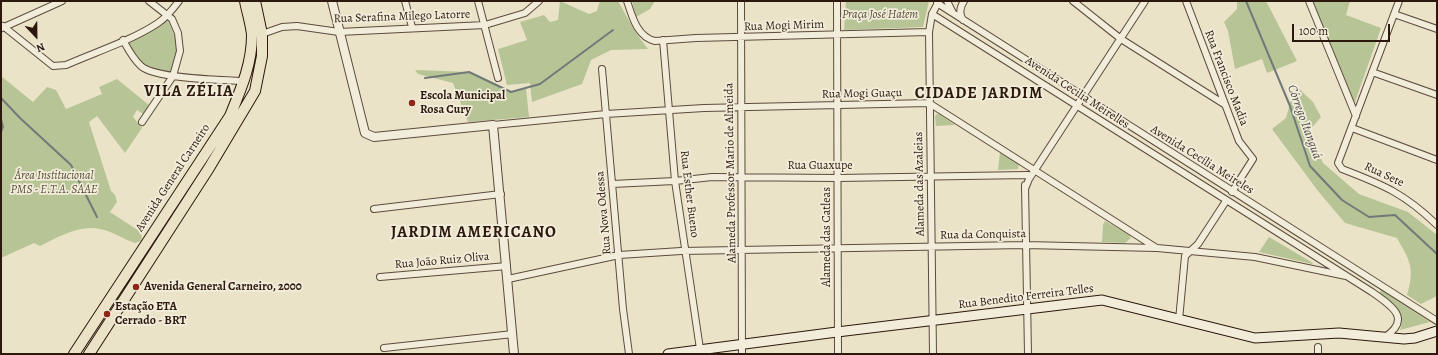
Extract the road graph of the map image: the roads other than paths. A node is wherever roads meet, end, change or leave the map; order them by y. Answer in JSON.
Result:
{"nodes":[{"id":1,"x":62,"y":1,"type":"edge"},
{"id":2,"x":148,"y":1,"type":"edge"},
{"id":3,"x":180,"y":1,"type":"edge"},
{"id":4,"x":245,"y":1,"type":"edge"},
{"id":5,"x":255,"y":1,"type":"edge"},
{"id":6,"x":332,"y":1,"type":"edge"},
{"id":7,"x":405,"y":1,"type":"edge"},
{"id":8,"x":478,"y":1,"type":"edge"},
{"id":9,"x":539,"y":1,"type":"edge"},
{"id":10,"x":627,"y":1,"type":"edge"},
{"id":11,"x":741,"y":1,"type":"edge"},
{"id":12,"x":837,"y":1,"type":"edge"},
{"id":13,"x":947,"y":1,"type":"edge"},
{"id":14,"x":964,"y":1,"type":"edge"},
{"id":15,"x":1073,"y":1,"type":"edge"},
{"id":16,"x":1145,"y":1,"type":"edge"},
{"id":17,"x":1186,"y":1,"type":"edge"},
{"id":18,"x":1309,"y":1,"type":"edge"},
{"id":19,"x":1399,"y":1,"type":"edge"},
{"id":20,"x":938,"y":2,"type":"edge"},
{"id":21,"x":932,"y":14,"type":"junction"},
{"id":22,"x":1394,"y":14,"type":"junction"},
{"id":23,"x":168,"y":15,"type":"junction"},
{"id":24,"x":957,"y":17,"type":"junction"},
{"id":25,"x":964,"y":22,"type":"junction"},
{"id":26,"x":485,"y":25,"type":"junction"},
{"id":27,"x":412,"y":27,"type":"junction"},
{"id":28,"x":2,"y":28,"type":"edge"},
{"id":29,"x":1437,"y":29,"type":"edge"},
{"id":30,"x":339,"y":32,"type":"junction"},
{"id":31,"x":929,"y":32,"type":"junction"},
{"id":32,"x":262,"y":34,"type":"junction"},
{"id":33,"x":837,"y":35,"type":"junction"},
{"id":34,"x":740,"y":38,"type":"junction"},
{"id":35,"x":1120,"y":39,"type":"junction"},
{"id":36,"x":123,"y":40,"type":"junction"},
{"id":37,"x":663,"y":40,"type":"junction"},
{"id":38,"x":602,"y":69,"type":"dead end"},
{"id":39,"x":1372,"y":72,"type":"junction"},
{"id":40,"x":173,"y":76,"type":"junction"},
{"id":41,"x":498,"y":78,"type":"dead end"},
{"id":42,"x":244,"y":81,"type":"junction"},
{"id":43,"x":1437,"y":95,"type":"edge"},
{"id":44,"x":1082,"y":97,"type":"junction"},
{"id":45,"x":929,"y":103,"type":"junction"},
{"id":46,"x":1224,"y":104,"type":"junction"},
{"id":47,"x":838,"y":106,"type":"junction"},
{"id":48,"x":1076,"y":106,"type":"junction"},
{"id":49,"x":741,"y":107,"type":"junction"},
{"id":50,"x":668,"y":111,"type":"junction"},
{"id":51,"x":606,"y":114,"type":"junction"},
{"id":52,"x":1356,"y":116,"type":"junction"},
{"id":53,"x":142,"y":122,"type":"dead end"},
{"id":54,"x":493,"y":125,"type":"junction"},
{"id":55,"x":1352,"y":128,"type":"junction"},
{"id":56,"x":1437,"y":160,"type":"edge"},
{"id":57,"x":1035,"y":170,"type":"junction"},
{"id":58,"x":1028,"y":175,"type":"junction"},
{"id":59,"x":742,"y":176,"type":"junction"},
{"id":60,"x":931,"y":176,"type":"junction"},
{"id":61,"x":838,"y":178,"type":"junction"},
{"id":62,"x":675,"y":181,"type":"junction"},
{"id":63,"x":612,"y":184,"type":"junction"},
{"id":64,"x":1025,"y":189,"type":"junction"},
{"id":65,"x":1232,"y":192,"type":"junction"},
{"id":66,"x":501,"y":194,"type":"junction"},
{"id":67,"x":1226,"y":201,"type":"junction"},
{"id":68,"x":374,"y":209,"type":"dead end"},
{"id":69,"x":1437,"y":225,"type":"edge"},
{"id":70,"x":1129,"y":231,"type":"junction"},
{"id":71,"x":1025,"y":246,"type":"junction"},
{"id":72,"x":932,"y":247,"type":"junction"},
{"id":73,"x":1135,"y":247,"type":"junction"},
{"id":74,"x":837,"y":248,"type":"junction"},
{"id":75,"x":1157,"y":248,"type":"junction"},
{"id":76,"x":742,"y":249,"type":"junction"},
{"id":77,"x":685,"y":251,"type":"junction"},
{"id":78,"x":1191,"y":252,"type":"junction"},
{"id":79,"x":619,"y":255,"type":"junction"},
{"id":80,"x":507,"y":266,"type":"junction"},
{"id":81,"x":1346,"y":276,"type":"junction"},
{"id":82,"x":380,"y":277,"type":"dead end"},
{"id":83,"x":508,"y":279,"type":"junction"},
{"id":84,"x":1378,"y":284,"type":"junction"},
{"id":85,"x":1372,"y":292,"type":"junction"},
{"id":86,"x":1027,"y":309,"type":"junction"},
{"id":87,"x":1179,"y":320,"type":"junction"},
{"id":88,"x":933,"y":321,"type":"junction"},
{"id":89,"x":1437,"y":321,"type":"edge"},
{"id":90,"x":1437,"y":331,"type":"edge"},
{"id":91,"x":837,"y":332,"type":"junction"},
{"id":92,"x":513,"y":334,"type":"junction"},
{"id":93,"x":1384,"y":338,"type":"junction"},
{"id":94,"x":742,"y":344,"type":"junction"},
{"id":95,"x":1318,"y":347,"type":"dead end"},
{"id":96,"x":384,"y":348,"type":"dead end"},
{"id":97,"x":700,"y":349,"type":"junction"},
{"id":98,"x":90,"y":353,"type":"edge"},
{"id":99,"x":74,"y":354,"type":"edge"},
{"id":100,"x":514,"y":354,"type":"edge"},
{"id":101,"x":629,"y":354,"type":"edge"},
{"id":102,"x":668,"y":354,"type":"edge"},
{"id":103,"x":742,"y":354,"type":"edge"},
{"id":104,"x":838,"y":354,"type":"edge"},
{"id":105,"x":933,"y":354,"type":"edge"},
{"id":106,"x":1028,"y":354,"type":"edge"},
{"id":107,"x":1318,"y":354,"type":"edge"}],
"edges":[{"from":1,"to":28,"type":"street"},
{"from":2,"to":23,"type":"street"},
{"from":3,"to":23,"type":"street"},
{"from":4,"to":42,"type":"main road","name":"Avenida General Carneiro"},
{"from":5,"to":32,"type":"main road","name":"Avenida General Carneiro"},
{"from":6,"to":30,"type":"street"},
{"from":7,"to":27,"type":"street"},
{"from":8,"to":26,"type":"street"},
{"from":9,"to":26,"type":"street","name":"Rua Serafina Milego Latorre"},
{"from":10,"to":37,"type":"street","name":"Rua Mogi Mirim"},
{"from":11,"to":34,"type":"street","name":"Alameda Professor Mario de Almeida"},
{"from":12,"to":33,"type":"street","name":"Alameda das Catleas"},
{"from":13,"to":24,"type":"street","name":"Avenida Cecília Meireles"},
{"from":14,"to":25,"type":"street"},
{"from":15,"to":35,"type":"street"},
{"from":16,"to":35,"type":"street"},
{"from":17,"to":46,"type":"street","name":"Rua Francisco Madia"},
{"from":18,"to":52,"type":"street"},
{"from":19,"to":22,"type":"street"},
{"from":20,"to":21,"type":"street","name":"Alameda das Azaleias"},
{"from":20,"to":24,"type":"street","name":"Avenida Cecília Meireles"},
{"from":21,"to":31,"type":"street","name":"Alameda das Azaleias"},
{"from":21,"to":48,"type":"street","name":"Avenida Cecilia Meirelles"},
{"from":22,"to":29,"type":"street"},
{"from":22,"to":39,"type":"street"},
{"from":23,"to":36,"type":"street"},
{"from":23,"to":40,"type":"street"},
{"from":24,"to":25,"type":"street","name":"Avenida Cecília Meireles"},
{"from":25,"to":44,"type":"street","name":"Avenida Cecília Meireles"},
{"from":26,"to":27,"type":"street","name":"Rua Serafina Milego Latorre"},
{"from":26,"to":41,"type":"street"},
{"from":27,"to":30,"type":"street","name":"Rua Serafina Milego Latorre"},
{"from":28,"to":36,"type":"street"},
{"from":30,"to":32,"type":"street","name":"Rua Serafina Milego Latorre"},
{"from":30,"to":54,"type":"street"},
{"from":31,"to":33,"type":"street","name":"Rua Mogi Mirim"},
{"from":31,"to":45,"type":"street","name":"Alameda das Azaleias"},
{"from":32,"to":98,"type":"main road","name":"Avenida General Carneiro"},
{"from":33,"to":34,"type":"street","name":"Rua Mogi Mirim"},
{"from":33,"to":47,"type":"street","name":"Alameda das Catleas"},
{"from":34,"to":37,"type":"street","name":"Rua Mogi Mirim"},
{"from":34,"to":49,"type":"street","name":"Alameda Professor Mario de Almeida"},
{"from":35,"to":44,"type":"street"},
{"from":35,"to":46,"type":"street"},
{"from":36,"to":40,"type":"street"},
{"from":37,"to":50,"type":"street","name":"Rua Esther Bueno"},
{"from":38,"to":51,"type":"street","name":"Rua Nova Odessa"},
{"from":39,"to":43,"type":"street"},
{"from":39,"to":52,"type":"street"},
{"from":40,"to":42,"type":"street"},
{"from":40,"to":53,"type":"street"},
{"from":42,"to":99,"type":"main road","name":"Avenida General Carneiro"},
{"from":44,"to":48,"type":"street"},
{"from":44,"to":65,"type":"street","name":"Avenida Cecília Meireles"},
{"from":45,"to":47,"type":"street","name":"Rua Mogi Guaçu"},
{"from":45,"to":57,"type":"street"},
{"from":45,"to":60,"type":"street","name":"Alameda das Azaleias"},
{"from":46,"to":65,"type":"street","name":"Rua Francisco Madia"},
{"from":47,"to":49,"type":"street","name":"Rua Mogi Guaçu"},
{"from":47,"to":61,"type":"street","name":"Alameda das Catleas"},
{"from":48,"to":57,"type":"street"},
{"from":48,"to":67,"type":"street","name":"Avenida Cecilia Meirelles"},
{"from":49,"to":50,"type":"street","name":"Rua Mogi Guaçu"},
{"from":49,"to":59,"type":"street","name":"Alameda Professor Mario de Almeida"},
{"from":50,"to":51,"type":"street","name":"Rua Mogi Guaçu"},
{"from":50,"to":62,"type":"street","name":"Rua Esther Bueno"},
{"from":51,"to":54,"type":"street","name":"Rua Mogi Guaçu"},
{"from":51,"to":63,"type":"street","name":"Rua Nova Odessa"},
{"from":52,"to":55,"type":"street"},
{"from":54,"to":66,"type":"street"},
{"from":55,"to":56,"type":"street"},
{"from":55,"to":69,"type":"street","name":"Rua Sete"},
{"from":57,"to":58,"type":"street"},
{"from":57,"to":64,"type":"street"},
{"from":57,"to":70,"type":"street"},
{"from":58,"to":60,"type":"street","name":"Rua Guaxupe"},
{"from":58,"to":64,"type":"street"},
{"from":59,"to":61,"type":"street","name":"Rua Guaxupe"},
{"from":59,"to":62,"type":"street","name":"Rua Guaxupe"},
{"from":59,"to":76,"type":"street","name":"Alameda Professor Mario de Almeida"},
{"from":60,"to":61,"type":"street","name":"Rua Guaxupe"},
{"from":60,"to":72,"type":"street","name":"Alameda das Azaleias"},
{"from":61,"to":74,"type":"street","name":"Alameda das Catleas"},
{"from":62,"to":63,"type":"street","name":"Rua Guaxupe"},
{"from":62,"to":77,"type":"street","name":"Rua Esther Bueno"},
{"from":63,"to":79,"type":"street","name":"Rua Nova Odessa"},
{"from":64,"to":71,"type":"street"},
{"from":65,"to":84,"type":"street","name":"Avenida Cecília Meireles"},
{"from":66,"to":68,"type":"street"},
{"from":66,"to":80,"type":"street"},
{"from":67,"to":78,"type":"street"},
{"from":67,"to":81,"type":"street","name":"Avenida Cecilia Meirelles"},
{"from":70,"to":73,"type":"street"},
{"from":70,"to":75,"type":"street"},
{"from":71,"to":72,"type":"street","name":"Rua da Conquista"},
{"from":71,"to":73,"type":"street","name":"Rua da Conquista"},
{"from":71,"to":86,"type":"street"},
{"from":72,"to":74,"type":"street","name":"Rua da Conquista"},
{"from":72,"to":88,"type":"street","name":"Alameda das Azaleias"},
{"from":73,"to":75,"type":"street","name":"Rua da Conquista"},
{"from":74,"to":76,"type":"street","name":"Rua da Conquista"},
{"from":74,"to":91,"type":"street","name":"Alameda das Catleas"},
{"from":75,"to":78,"type":"street","name":"Rua da Conquista"},
{"from":76,"to":77,"type":"street","name":"Rua da Conquista"},
{"from":76,"to":94,"type":"street","name":"Alameda Professor Mario de Almeida"},
{"from":77,"to":79,"type":"street","name":"Rua da Conquista"},
{"from":77,"to":97,"type":"street","name":"Rua Esther Bueno"},
{"from":78,"to":81,"type":"street","name":"Rua da Conquista"},
{"from":78,"to":87,"type":"street"},
{"from":79,"to":83,"type":"street","name":"Rua da Conquista"},
{"from":79,"to":101,"type":"street","name":"Rua Nova Odessa"},
{"from":80,"to":82,"type":"street","name":"Rua João Ruiz Oliva"},
{"from":80,"to":83,"type":"street"},
{"from":81,"to":85,"type":"street","name":"Avenida Cecilia Meirelles"},
{"from":83,"to":92,"type":"street"},
{"from":84,"to":85,"type":"street"},
{"from":84,"to":89,"type":"street","name":"Avenida Cecília Meireles"},
{"from":85,"to":93,"type":"street","name":"Avenida Cecilia Meirelles"},
{"from":86,"to":87,"type":"main road","name":"Rua Benedito Ferreira Telles"},
{"from":86,"to":88,"type":"main road","name":"Rua Benedito Ferreira Telles"},
{"from":86,"to":106,"type":"street"},
{"from":87,"to":93,"type":"main road","name":"Rua Benedito Ferreira Telles"},
{"from":88,"to":91,"type":"main road","name":"Rua Benedito Ferreira Telles"},
{"from":88,"to":105,"type":"street","name":"Alameda das Azaleias"},
{"from":90,"to":93,"type":"main road","name":"Rua Benedito Ferreira Telles"},
{"from":91,"to":94,"type":"main road","name":"Rua Benedito Ferreira Telles"},
{"from":91,"to":104,"type":"street","name":"Alameda das Catleas"},
{"from":92,"to":96,"type":"street"},
{"from":92,"to":100,"type":"street"},
{"from":94,"to":97,"type":"main road","name":"Rua Benedito Ferreira Telles"},
{"from":94,"to":103,"type":"street","name":"Alameda Professor Mario de Almeida"},
{"from":95,"to":107,"type":"street"},
{"from":97,"to":102,"type":"main road","name":"Rua Benedito Ferreira Telles"}]}
